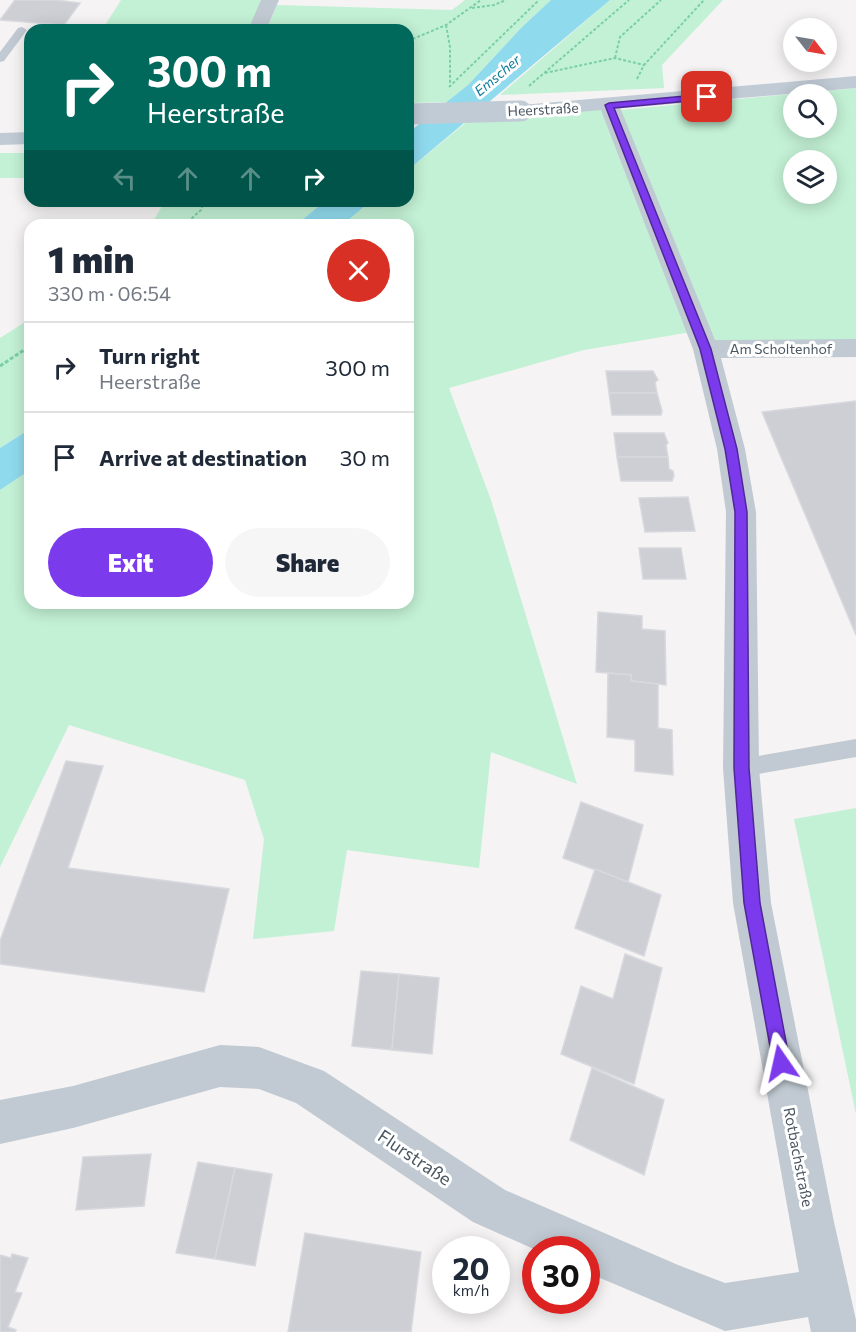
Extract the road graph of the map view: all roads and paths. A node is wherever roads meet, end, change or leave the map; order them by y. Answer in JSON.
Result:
{"nodes":[{"id":1,"x":270,"y":0,"type":"edge"},
{"id":2,"x":481,"y":0,"type":"edge"},
{"id":3,"x":506,"y":0,"type":"edge"},
{"id":4,"x":539,"y":0,"type":"edge"},
{"id":5,"x":629,"y":0,"type":"edge"},
{"id":6,"x":662,"y":0,"type":"edge"},
{"id":7,"x":704,"y":0,"type":"edge"},
{"id":8,"x":470,"y":8,"type":"junction"},
{"id":9,"x":260,"y":24,"type":"edge"},
{"id":10,"x":446,"y":26,"type":"junction"},
{"id":11,"x":22,"y":30,"type":"dead end"},
{"id":12,"x":414,"y":39,"type":"edge"},
{"id":13,"x":615,"y":58,"type":"junction"},
{"id":14,"x":0,"y":59,"type":"edge"},
{"id":15,"x":644,"y":65,"type":"junction"},
{"id":16,"x":543,"y":74,"type":"junction"},
{"id":17,"x":856,"y":82,"type":"edge"},
{"id":18,"x":450,"y":86,"type":"junction"},
{"id":19,"x":525,"y":89,"type":"dead end"},
{"id":20,"x":442,"y":92,"type":"dead end"},
{"id":21,"x":624,"y":104,"type":"junction"},
{"id":22,"x":414,"y":114,"type":"edge"},
{"id":23,"x":24,"y":138,"type":"edge"},
{"id":24,"x":0,"y":139,"type":"edge"},
{"id":25,"x":202,"y":207,"type":"edge"},
{"id":26,"x":191,"y":219,"type":"edge"},
{"id":27,"x":856,"y":348,"type":"edge"},
{"id":28,"x":706,"y":349,"type":"junction"},
{"id":29,"x":24,"y":350,"type":"edge"},
{"id":30,"x":0,"y":366,"type":"edge"},
{"id":31,"x":856,"y":748,"type":"edge"},
{"id":32,"x":741,"y":768,"type":"junction"},
{"id":33,"x":0,"y":1122,"type":"edge"},
{"id":34,"x":830,"y":1312,"type":"edge"}],
"edges":[{"from":1,"to":9,"type":"street"},
{"from":2,"to":8,"type":"path"},
{"from":3,"to":8,"type":"path"},
{"from":4,"to":18,"type":"path"},
{"from":5,"to":16,"type":"path"},
{"from":6,"to":13,"type":"path"},
{"from":7,"to":15,"type":"path"},
{"from":8,"to":10,"type":"path"},
{"from":10,"to":12,"type":"path"},
{"from":10,"to":18,"type":"path"},
{"from":11,"to":14,"type":"lane"},
{"from":13,"to":15,"type":"path"},
{"from":13,"to":16,"type":"path"},
{"from":15,"to":21,"type":"path"},
{"from":16,"to":19,"type":"path"},
{"from":17,"to":21,"type":"main road","name":"Heerstraße"},
{"from":18,"to":20,"type":"path"},
{"from":21,"to":22,"type":"main road","name":"Heerstraße","bridge":true},
{"from":21,"to":28,"type":"street","name":"Rotbachstraße"},
{"from":23,"to":24,"type":"main road"},
{"from":25,"to":26,"type":"path"},
{"from":27,"to":28,"type":"street","name":"Am Scholtenhof"},
{"from":28,"to":32,"type":"street","name":"Rotbachstraße"},
{"from":29,"to":30,"type":"path"},
{"from":31,"to":32,"type":"lane"},
{"from":32,"to":34,"type":"street","name":"Rotbachstraße"},
{"from":33,"to":34,"type":"street","name":"Flurstraße"}]}
